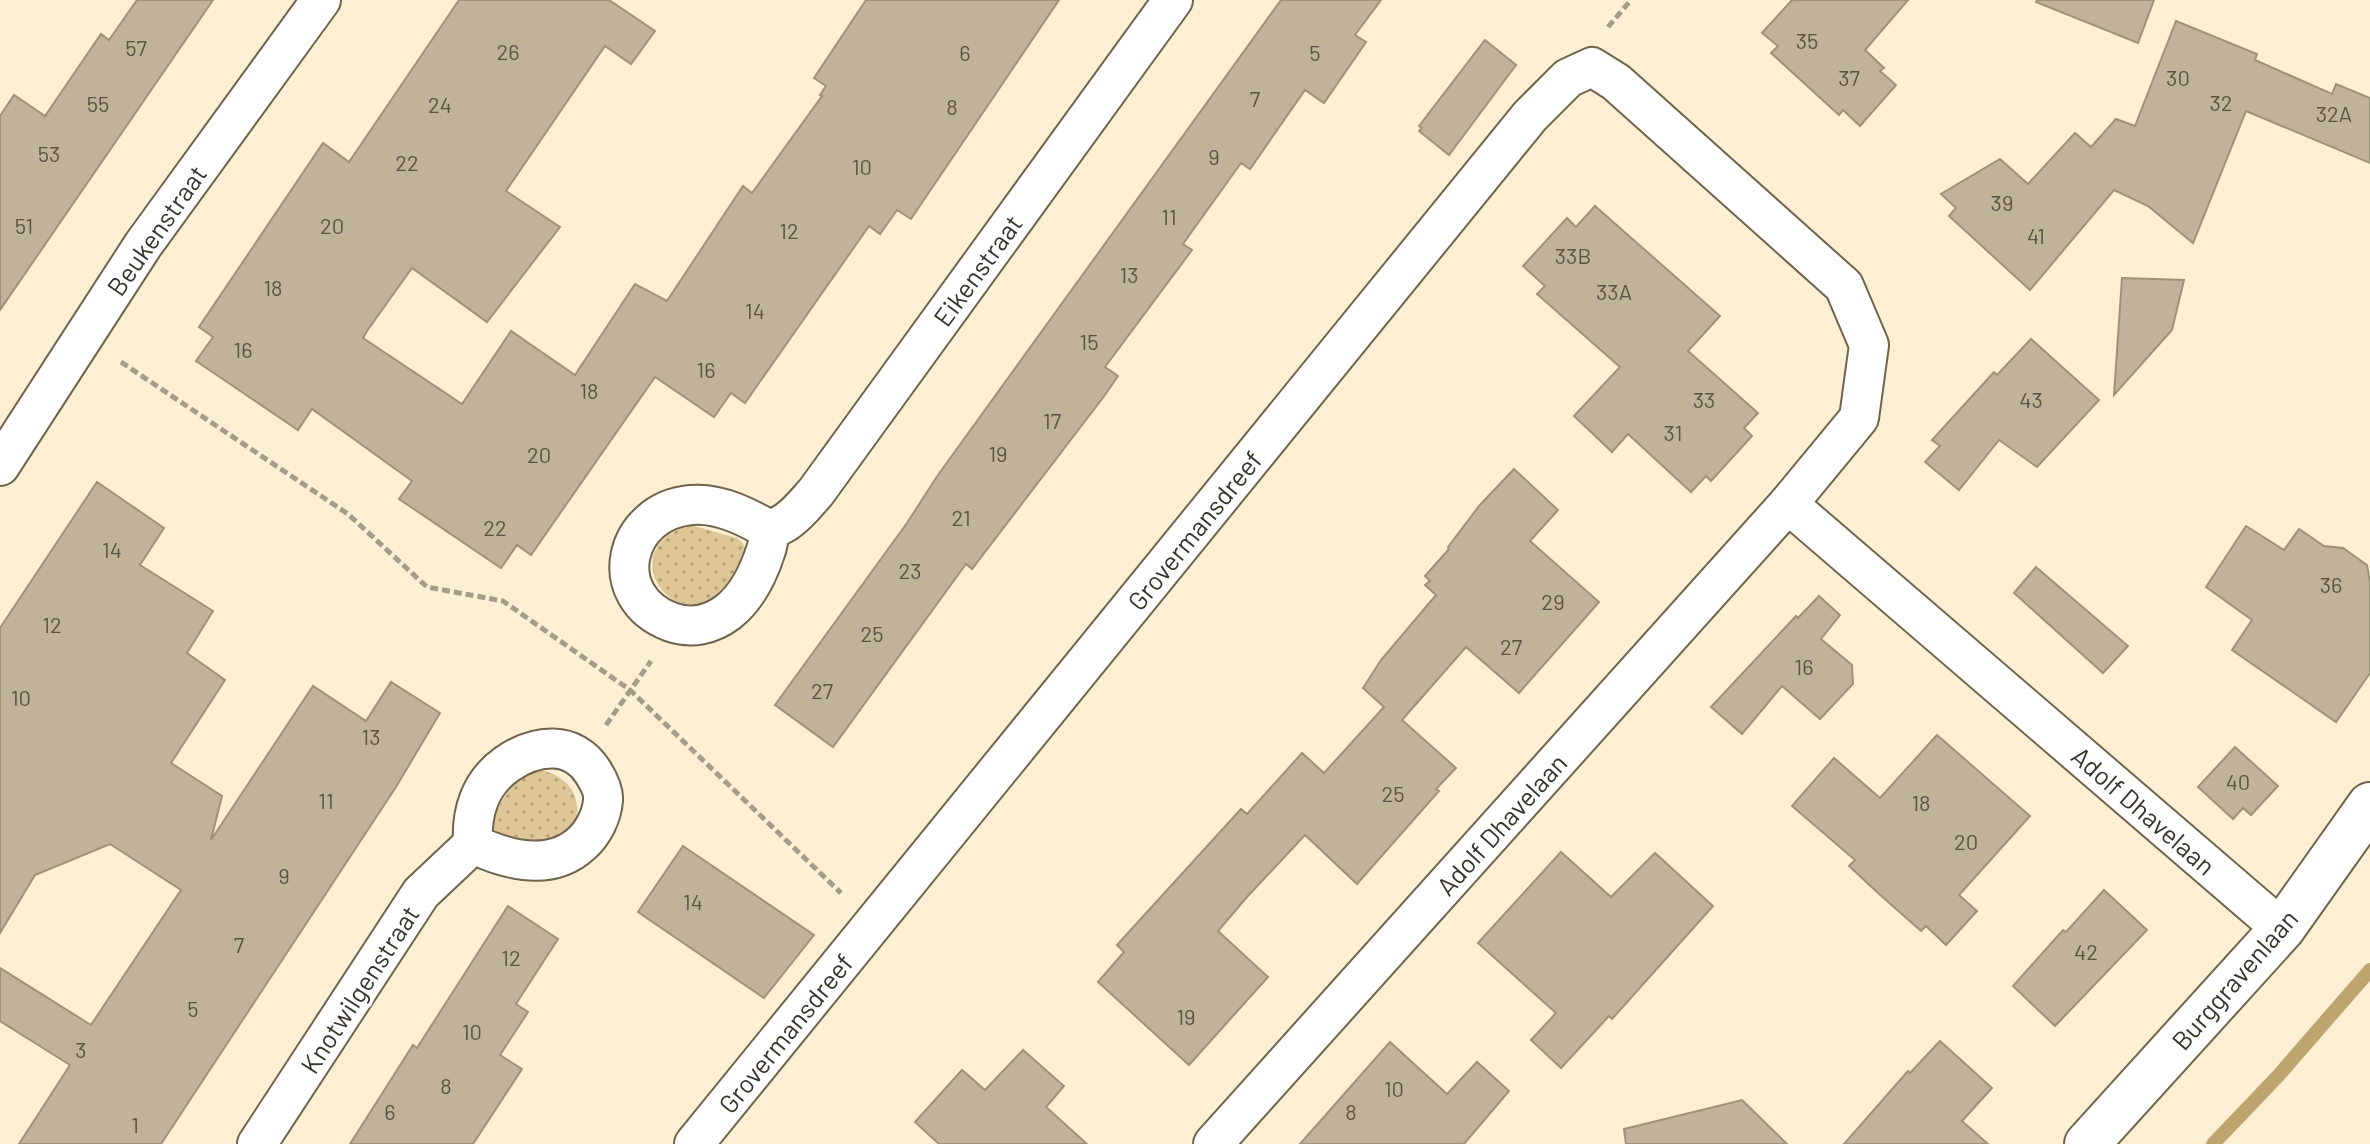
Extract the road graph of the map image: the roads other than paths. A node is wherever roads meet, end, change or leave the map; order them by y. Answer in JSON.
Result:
{"nodes":[{"id":1,"x":321,"y":0,"type":"edge"},
{"id":2,"x":1173,"y":0,"type":"edge"},
{"id":3,"x":1728,"y":181,"type":"joint"},
{"id":4,"x":0,"y":466,"type":"edge"},
{"id":5,"x":1788,"y":504,"type":"junction"},
{"id":6,"x":771,"y":531,"type":"junction"},
{"id":7,"x":2370,"y":805,"type":"edge"},
{"id":8,"x":473,"y":844,"type":"junction"},
{"id":9,"x":2282,"y":929,"type":"junction"},
{"id":10,"x":257,"y":1144,"type":"edge"},
{"id":11,"x":694,"y":1144,"type":"edge"},
{"id":12,"x":1213,"y":1144,"type":"edge"},
{"id":13,"x":2087,"y":1144,"type":"edge"}],
"edges":[{"from":1,"to":4,"type":"street","name":"Beukenstraat"},
{"from":2,"to":6,"type":"street","name":"Eikenstraat"},
{"from":3,"to":5,"type":"street","name":"Adolf Dhavelaan"},
{"from":3,"to":11,"type":"street","name":"Grovermansdreef"},
{"from":5,"to":9,"type":"street","name":"Adolf Dhavelaan"},
{"from":5,"to":12,"type":"street","name":"Adolf Dhavelaan"},
{"from":6,"to":6,"type":"street"},
{"from":7,"to":9,"type":"main road","name":"Burggravenlaan"},
{"from":8,"to":8,"type":"street"},
{"from":8,"to":10,"type":"street","name":"Knotwilgenstraat"},
{"from":9,"to":13,"type":"main road","name":"Burggravenlaan"}]}
